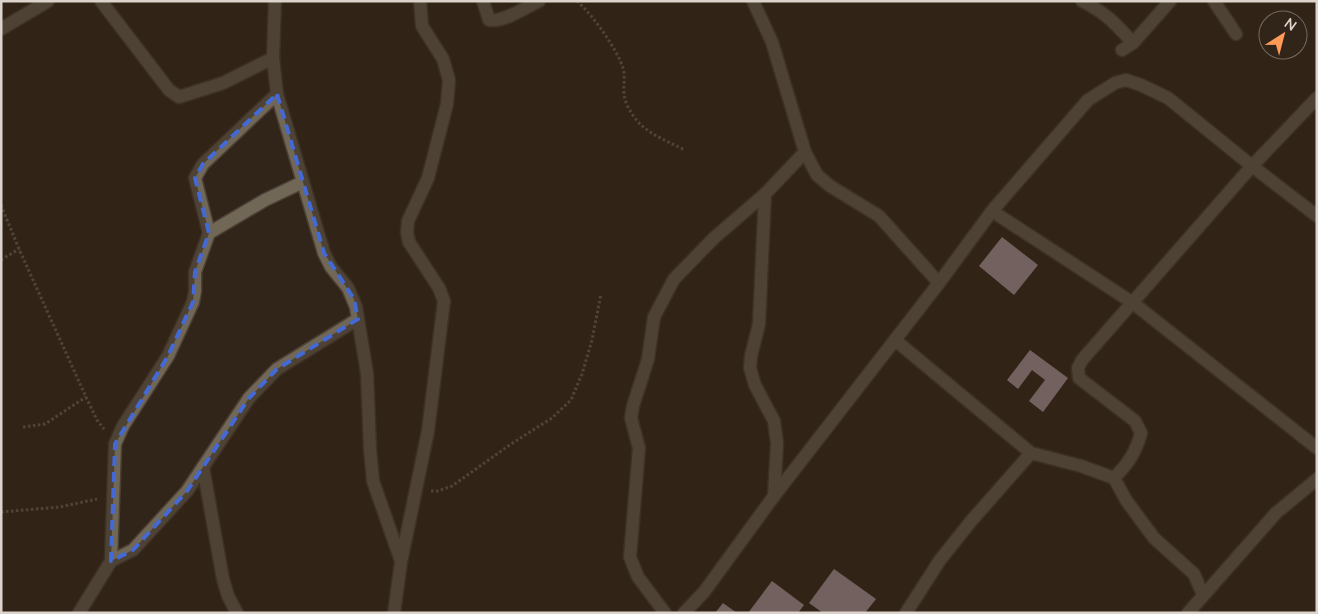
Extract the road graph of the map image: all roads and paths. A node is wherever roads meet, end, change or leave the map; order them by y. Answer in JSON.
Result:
{"nodes":[{"id":1,"x":48,"y":1,"type":"edge"},
{"id":2,"x":100,"y":1,"type":"edge"},
{"id":3,"x":275,"y":1,"type":"edge"},
{"id":4,"x":420,"y":1,"type":"edge"},
{"id":5,"x":483,"y":1,"type":"edge"},
{"id":6,"x":539,"y":1,"type":"edge"},
{"id":7,"x":578,"y":1,"type":"edge"},
{"id":8,"x":753,"y":1,"type":"edge"},
{"id":9,"x":1082,"y":1,"type":"edge"},
{"id":10,"x":1170,"y":1,"type":"edge"},
{"id":11,"x":1214,"y":1,"type":"edge"},
{"id":12,"x":1,"y":29,"type":"edge"},
{"id":13,"x":1236,"y":34,"type":"dead end"},
{"id":14,"x":273,"y":58,"type":"junction"},
{"id":15,"x":278,"y":94,"type":"junction"},
{"id":16,"x":1317,"y":98,"type":"edge"},
{"id":17,"x":685,"y":150,"type":"dead end"},
{"id":18,"x":805,"y":152,"type":"junction"},
{"id":19,"x":1252,"y":166,"type":"junction"},
{"id":20,"x":304,"y":182,"type":"junction"},
{"id":21,"x":765,"y":194,"type":"junction"},
{"id":22,"x":1,"y":205,"type":"edge"},
{"id":23,"x":992,"y":211,"type":"junction"},
{"id":24,"x":1317,"y":216,"type":"edge"},
{"id":25,"x":209,"y":233,"type":"junction"},
{"id":26,"x":18,"y":249,"type":"junction"},
{"id":27,"x":1,"y":260,"type":"edge"},
{"id":28,"x":939,"y":283,"type":"junction"},
{"id":29,"x":601,"y":294,"type":"dead end"},
{"id":30,"x":1133,"y":303,"type":"junction"},
{"id":31,"x":358,"y":319,"type":"junction"},
{"id":32,"x":895,"y":340,"type":"junction"},
{"id":33,"x":86,"y":397,"type":"junction"},
{"id":34,"x":23,"y":426,"type":"dead end"},
{"id":35,"x":115,"y":444,"type":"junction"},
{"id":36,"x":1317,"y":448,"type":"edge"},
{"id":37,"x":1031,"y":453,"type":"junction"},
{"id":38,"x":203,"y":467,"type":"junction"},
{"id":39,"x":1114,"y":478,"type":"junction"},
{"id":40,"x":1317,"y":479,"type":"edge"},
{"id":41,"x":416,"y":489,"type":"junction"},
{"id":42,"x":112,"y":495,"type":"junction"},
{"id":43,"x":774,"y":496,"type":"junction"},
{"id":44,"x":1,"y":512,"type":"edge"},
{"id":45,"x":111,"y":561,"type":"junction"},
{"id":46,"x":401,"y":562,"type":"junction"},
{"id":47,"x":1203,"y":595,"type":"junction"},
{"id":48,"x":80,"y":613,"type":"edge"},
{"id":49,"x":237,"y":613,"type":"edge"},
{"id":50,"x":394,"y":613,"type":"edge"},
{"id":51,"x":665,"y":613,"type":"edge"},
{"id":52,"x":684,"y":613,"type":"edge"},
{"id":53,"x":906,"y":613,"type":"edge"},
{"id":54,"x":1188,"y":613,"type":"edge"}],
"edges":[{"from":1,"to":12,"type":"street"},
{"from":2,"to":14,"type":"street"},
{"from":3,"to":14,"type":"street"},
{"from":4,"to":41,"type":"street"},
{"from":5,"to":6,"type":"street"},
{"from":7,"to":17,"type":"path"},
{"from":8,"to":18,"type":"street"},
{"from":9,"to":10,"type":"street"},
{"from":11,"to":13,"type":"street"},
{"from":14,"to":15,"type":"street"},
{"from":15,"to":20,"type":"street"},
{"from":15,"to":25,"type":"street"},
{"from":16,"to":19,"type":"street"},
{"from":18,"to":21,"type":"street"},
{"from":18,"to":28,"type":"street"},
{"from":19,"to":23,"type":"street"},
{"from":19,"to":24,"type":"street"},
{"from":19,"to":30,"type":"street"},
{"from":20,"to":25,"type":"street"},
{"from":20,"to":31,"type":"street"},
{"from":21,"to":43,"type":"street"},
{"from":21,"to":51,"type":"street"},
{"from":22,"to":26,"type":"path"},
{"from":23,"to":28,"type":"street"},
{"from":23,"to":30,"type":"street"},
{"from":25,"to":35,"type":"street"},
{"from":26,"to":27,"type":"path"},
{"from":26,"to":33,"type":"path"},
{"from":28,"to":32,"type":"street"},
{"from":29,"to":41,"type":"path"},
{"from":30,"to":36,"type":"street"},
{"from":30,"to":39,"type":"street"},
{"from":31,"to":38,"type":"street"},
{"from":31,"to":46,"type":"street"},
{"from":32,"to":37,"type":"street"},
{"from":32,"to":43,"type":"street"},
{"from":33,"to":34,"type":"path"},
{"from":33,"to":35,"type":"path"},
{"from":35,"to":42,"type":"street"},
{"from":37,"to":39,"type":"street"},
{"from":37,"to":53,"type":"street"},
{"from":38,"to":45,"type":"street"},
{"from":38,"to":49,"type":"street"},
{"from":39,"to":47,"type":"street"},
{"from":40,"to":47,"type":"street"},
{"from":41,"to":46,"type":"street"},
{"from":42,"to":44,"type":"path"},
{"from":42,"to":45,"type":"street"},
{"from":43,"to":52,"type":"street"},
{"from":45,"to":48,"type":"street"},
{"from":46,"to":50,"type":"street"},
{"from":47,"to":54,"type":"street"}]}
